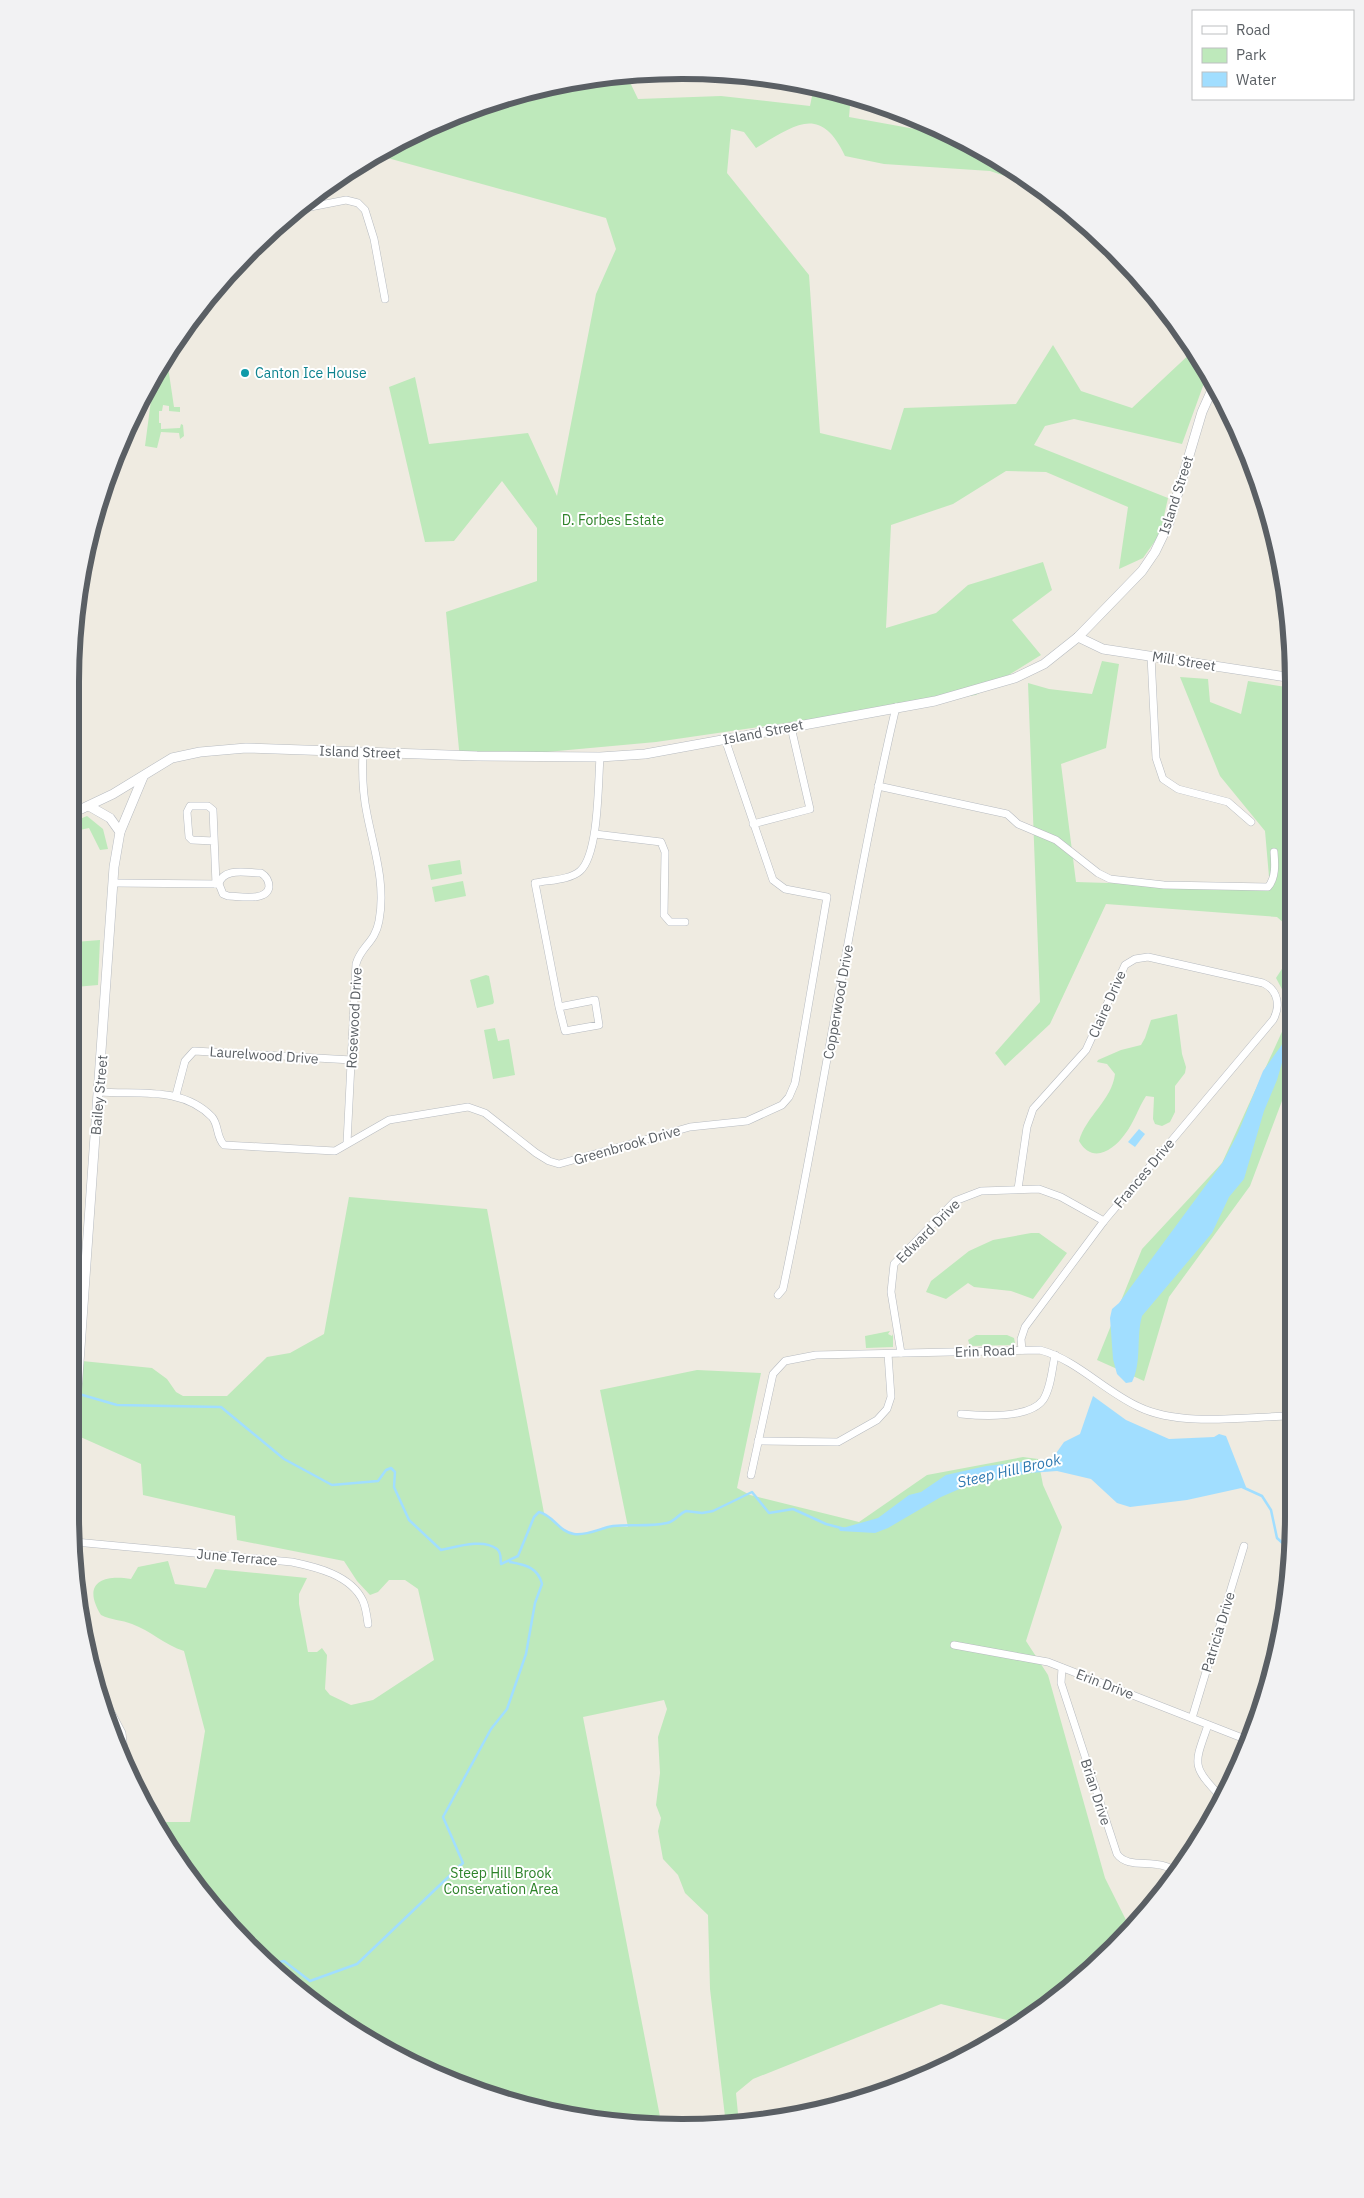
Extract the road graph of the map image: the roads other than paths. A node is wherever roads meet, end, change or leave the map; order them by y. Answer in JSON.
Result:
{"nodes":[{"id":1,"x":310,"y":207,"type":"edge"},
{"id":2,"x":385,"y":299,"type":"dead end"},
{"id":3,"x":1211,"y":392,"type":"edge"},
{"id":4,"x":1078,"y":636,"type":"junction"},
{"id":5,"x":1151,"y":656,"type":"junction"},
{"id":6,"x":1285,"y":677,"type":"edge"},
{"id":7,"x":896,"y":707,"type":"junction"},
{"id":8,"x":791,"y":726,"type":"junction"},
{"id":9,"x":726,"y":739,"type":"junction"},
{"id":10,"x":363,"y":752,"type":"junction"},
{"id":11,"x":600,"y":757,"type":"junction"},
{"id":12,"x":143,"y":776,"type":"junction"},
{"id":13,"x":878,"y":786,"type":"junction"},
{"id":14,"x":89,"y":806,"type":"junction"},
{"id":15,"x":79,"y":810,"type":"edge"},
{"id":16,"x":1251,"y":822,"type":"dead end"},
{"id":17,"x":753,"y":824,"type":"junction"},
{"id":18,"x":120,"y":832,"type":"junction"},
{"id":19,"x":595,"y":834,"type":"junction"},
{"id":20,"x":214,"y":841,"type":"junction"},
{"id":21,"x":1274,"y":852,"type":"dead end"},
{"id":22,"x":113,"y":883,"type":"junction"},
{"id":23,"x":218,"y":884,"type":"junction"},
{"id":24,"x":685,"y":922,"type":"dead end"},
{"id":25,"x":1278,"y":1002,"type":"joint"},
{"id":26,"x":559,"y":1006,"type":"junction"},
{"id":27,"x":352,"y":1060,"type":"junction"},
{"id":28,"x":99,"y":1092,"type":"junction"},
{"id":29,"x":176,"y":1095,"type":"junction"},
{"id":30,"x":347,"y":1143,"type":"junction"},
{"id":31,"x":1018,"y":1189,"type":"junction"},
{"id":32,"x":1104,"y":1221,"type":"junction"},
{"id":33,"x":778,"y":1295,"type":"dead end"},
{"id":34,"x":1022,"y":1350,"type":"junction"},
{"id":35,"x":888,"y":1354,"type":"junction"},
{"id":36,"x":901,"y":1354,"type":"junction"},
{"id":37,"x":1055,"y":1355,"type":"junction"},
{"id":38,"x":79,"y":1366,"type":"edge"},
{"id":39,"x":961,"y":1414,"type":"dead end"},
{"id":40,"x":1285,"y":1416,"type":"edge"},
{"id":41,"x":758,"y":1441,"type":"junction"},
{"id":42,"x":751,"y":1475,"type":"dead end"},
{"id":43,"x":80,"y":1542,"type":"edge"},
{"id":44,"x":1244,"y":1546,"type":"dead end"},
{"id":45,"x":368,"y":1624,"type":"dead end"},
{"id":46,"x":954,"y":1645,"type":"dead end"},
{"id":47,"x":1062,"y":1668,"type":"junction"},
{"id":48,"x":1192,"y":1718,"type":"junction"},
{"id":49,"x":117,"y":1725,"type":"edge"},
{"id":50,"x":1208,"y":1725,"type":"junction"},
{"id":51,"x":122,"y":1738,"type":"edge"},
{"id":52,"x":1242,"y":1738,"type":"edge"},
{"id":53,"x":1217,"y":1794,"type":"edge"},
{"id":54,"x":1171,"y":1869,"type":"edge"}],
"edges":[{"from":1,"to":2,"type":"street"},
{"from":3,"to":4,"type":"street","name":"Island Street"},
{"from":4,"to":5,"type":"street","name":"Mill Street"},
{"from":4,"to":7,"type":"street","name":"Island Street"},
{"from":5,"to":6,"type":"street","name":"Mill Street"},
{"from":5,"to":16,"type":"street"},
{"from":7,"to":8,"type":"street","name":"Island Street"},
{"from":7,"to":13,"type":"street","name":"Copperwood Drive"},
{"from":8,"to":9,"type":"street","name":"Island Street"},
{"from":8,"to":17,"type":"street"},
{"from":9,"to":11,"type":"street","name":"Island Street"},
{"from":9,"to":17,"type":"street","name":"Greenbrook Drive"},
{"from":10,"to":11,"type":"street","name":"Island Street"},
{"from":10,"to":12,"type":"street","name":"Island Street"},
{"from":10,"to":27,"type":"street","name":"Rosewood Drive"},
{"from":11,"to":19,"type":"street"},
{"from":12,"to":14,"type":"street","name":"Island Street"},
{"from":12,"to":18,"type":"street","name":"Bailey Street"},
{"from":13,"to":21,"type":"street"},
{"from":13,"to":33,"type":"street","name":"Copperwood Drive"},
{"from":14,"to":15,"type":"street","name":"Island Street"},
{"from":14,"to":18,"type":"street"},
{"from":17,"to":30,"type":"street","name":"Greenbrook Drive"},
{"from":18,"to":22,"type":"street","name":"Bailey Street"},
{"from":19,"to":24,"type":"street"},
{"from":19,"to":26,"type":"street"},
{"from":20,"to":20,"type":"street"},
{"from":20,"to":23,"type":"street"},
{"from":22,"to":23,"type":"street"},
{"from":22,"to":28,"type":"street","name":"Bailey Street"},
{"from":23,"to":23,"type":"street"},
{"from":25,"to":31,"type":"street","name":"Claire Drive"},
{"from":25,"to":32,"type":"street","name":"Frances Drive"},
{"from":26,"to":26,"type":"street"},
{"from":27,"to":29,"type":"street","name":"Laurelwood Drive"},
{"from":27,"to":30,"type":"street","name":"Rosewood Drive"},
{"from":28,"to":29,"type":"street","name":"Greenbrook Drive"},
{"from":28,"to":38,"type":"street","name":"Bailey Street"},
{"from":29,"to":30,"type":"street","name":"Greenbrook Drive"},
{"from":31,"to":32,"type":"street","name":"Edward Drive"},
{"from":31,"to":36,"type":"street","name":"Edward Drive"},
{"from":32,"to":34,"type":"street","name":"Frances Drive"},
{"from":34,"to":36,"type":"street","name":"Erin Road"},
{"from":34,"to":37,"type":"street","name":"Erin Road"},
{"from":35,"to":36,"type":"street","name":"Erin Road"},
{"from":35,"to":41,"type":"street","name":"Erin Road"},
{"from":35,"to":41,"type":"street"},
{"from":37,"to":39,"type":"street"},
{"from":37,"to":40,"type":"street","name":"Erin Road"},
{"from":41,"to":42,"type":"street","name":"Erin Road"},
{"from":43,"to":45,"type":"street","name":"June Terrace"},
{"from":44,"to":48,"type":"street","name":"Patricia Drive"},
{"from":46,"to":47,"type":"street","name":"Erin Drive"},
{"from":47,"to":48,"type":"street","name":"Erin Drive"},
{"from":47,"to":54,"type":"street","name":"Brian Drive"},
{"from":48,"to":50,"type":"street","name":"Erin Drive"},
{"from":49,"to":51,"type":"street"},
{"from":50,"to":52,"type":"street","name":"Erin Drive"},
{"from":50,"to":53,"type":"street"}]}
